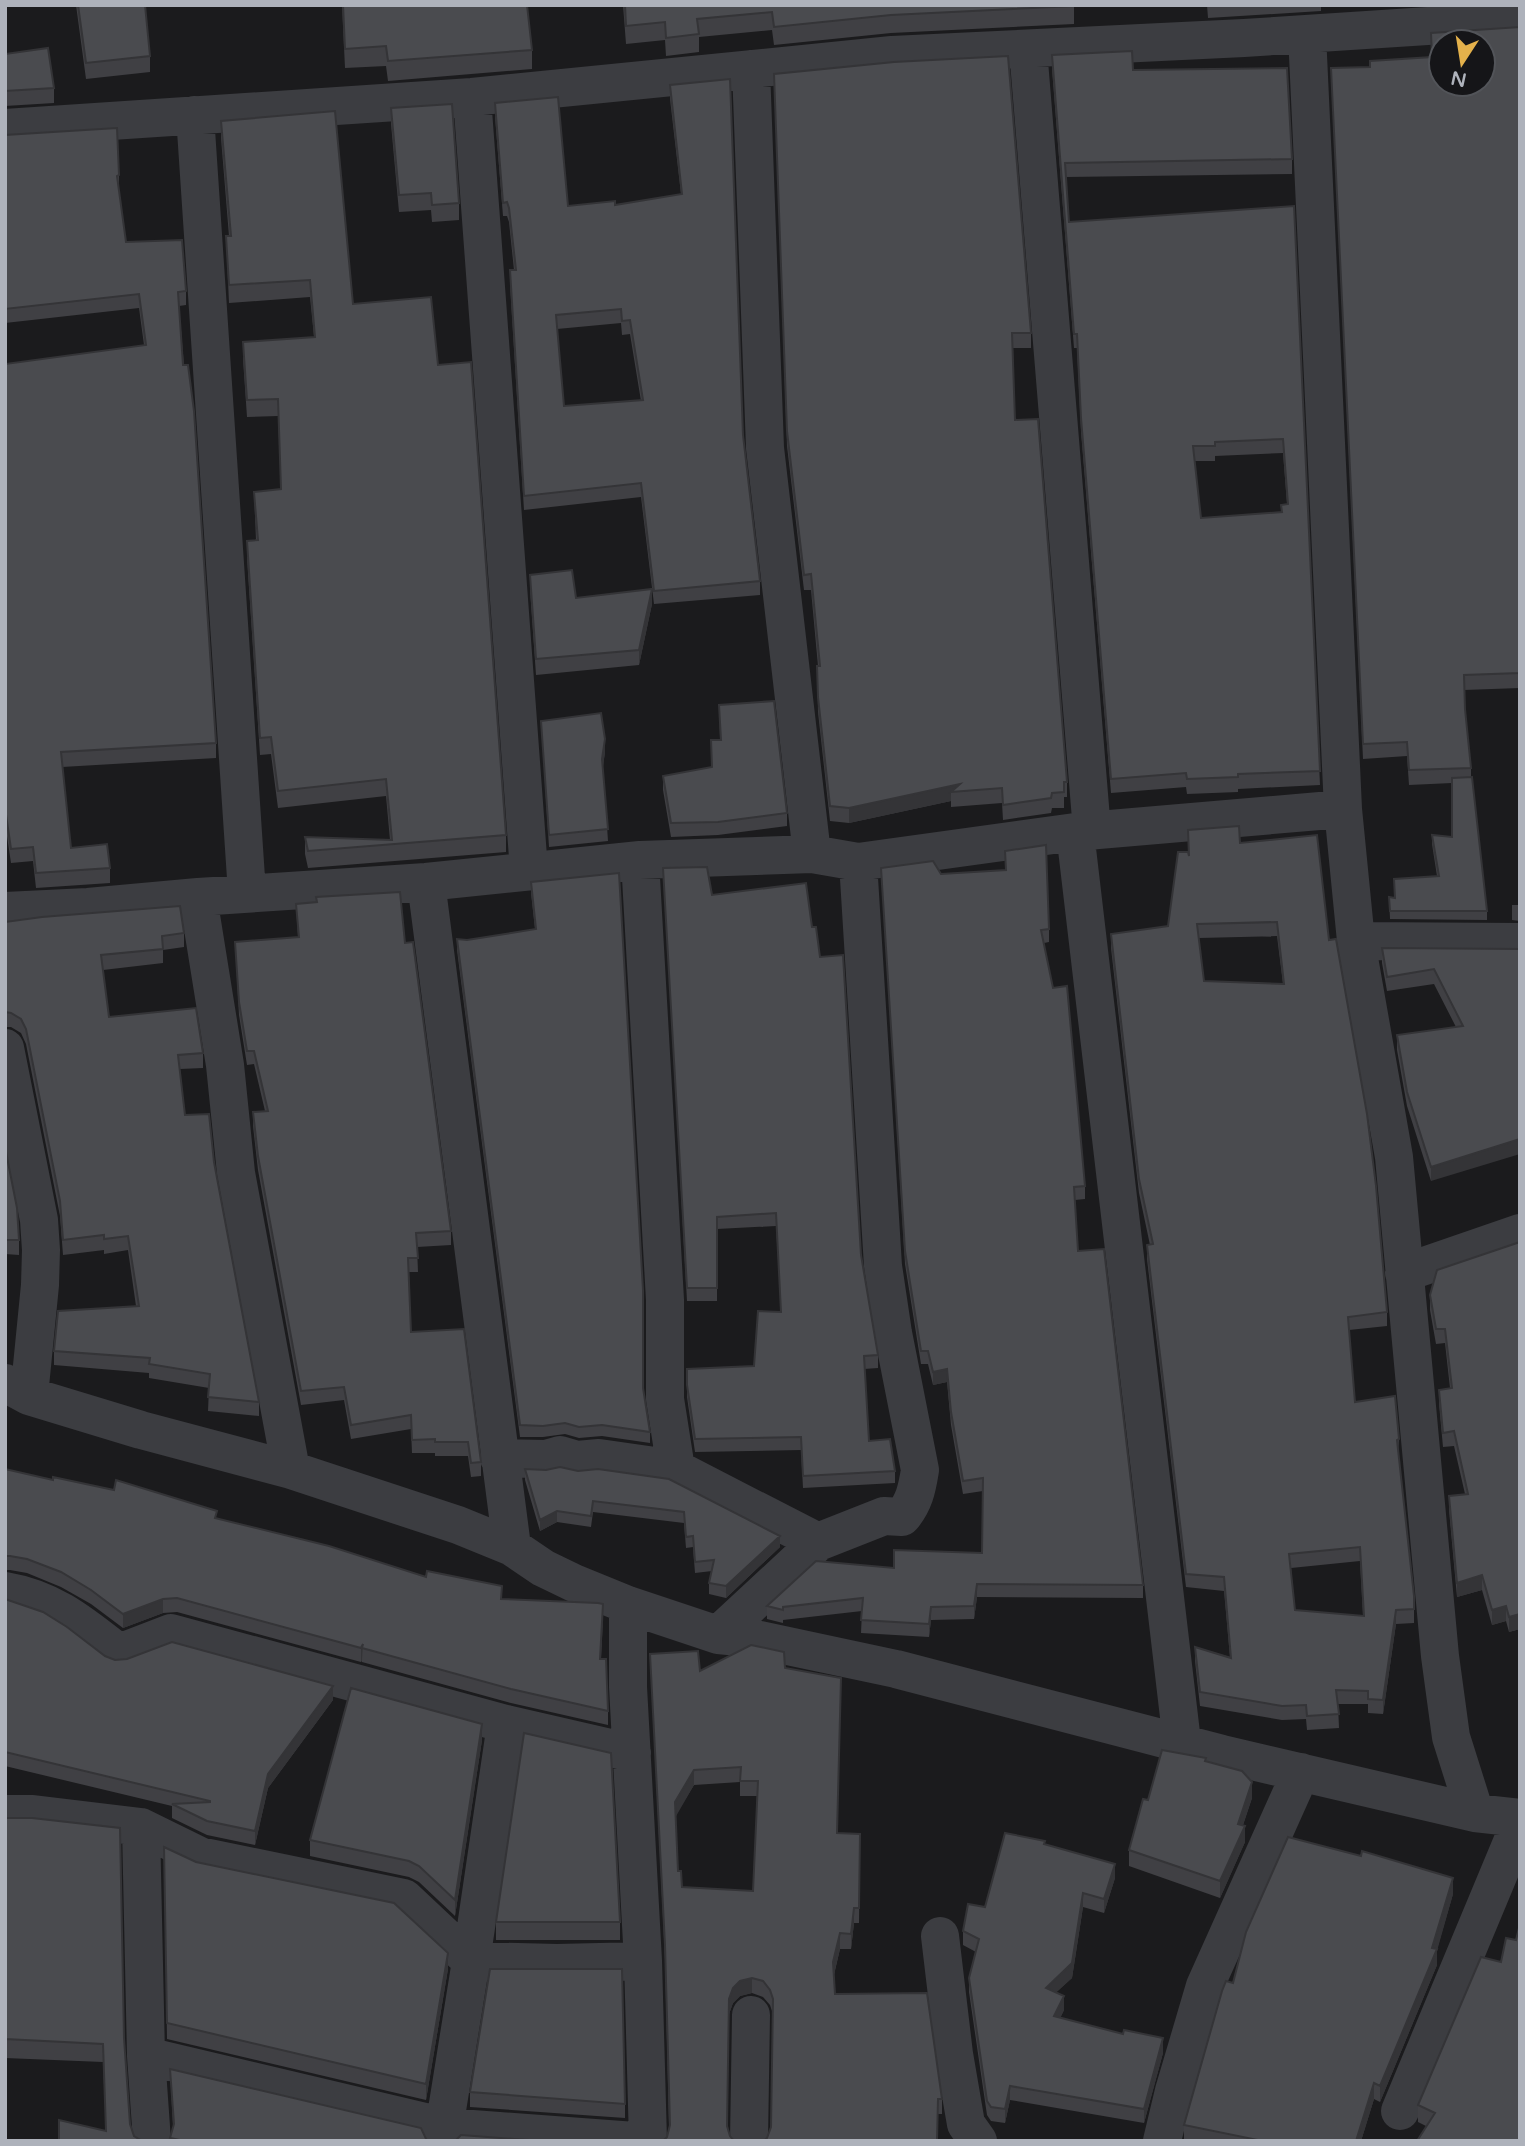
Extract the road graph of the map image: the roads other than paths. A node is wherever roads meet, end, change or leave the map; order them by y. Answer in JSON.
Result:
{"nodes":[{"id":1,"x":1520,"y":20,"type":"edge"},
{"id":2,"x":1307,"y":34,"type":"junction"},
{"id":3,"x":1028,"y":49,"type":"junction"},
{"id":4,"x":751,"y":69,"type":"junction"},
{"id":5,"x":472,"y":97,"type":"junction"},
{"id":6,"x":195,"y":115,"type":"junction"},
{"id":7,"x":5,"y":128,"type":"edge"},
{"id":8,"x":1343,"y":809,"type":"junction"},
{"id":9,"x":1084,"y":832,"type":"junction"},
{"id":10,"x":812,"y":855,"type":"junction"},
{"id":11,"x":640,"y":860,"type":"junction"},
{"id":12,"x":858,"y":862,"type":"junction"},
{"id":13,"x":529,"y":871,"type":"junction"},
{"id":14,"x":426,"y":882,"type":"junction"},
{"id":15,"x":247,"y":893,"type":"junction"},
{"id":16,"x":198,"y":897,"type":"junction"},
{"id":17,"x":5,"y":911,"type":"edge"},
{"id":18,"x":1356,"y":941,"type":"junction"},
{"id":19,"x":1520,"y":942,"type":"edge"},
{"id":20,"x":5,"y":1048,"type":"edge"},
{"id":21,"x":1520,"y":1233,"type":"edge"},
{"id":22,"x":1404,"y":1273,"type":"junction"},
{"id":23,"x":17,"y":1389,"type":"edge"},
{"id":24,"x":499,"y":1458,"type":"junction"},
{"id":25,"x":676,"y":1469,"type":"junction"},
{"id":26,"x":291,"y":1470,"type":"junction"},
{"id":27,"x":818,"y":1542,"type":"junction"},
{"id":28,"x":512,"y":1548,"type":"junction"},
{"id":29,"x":5,"y":1591,"type":"edge"},
{"id":30,"x":628,"y":1605,"type":"junction"},
{"id":31,"x":718,"y":1635,"type":"junction"},
{"id":32,"x":506,"y":1724,"type":"junction"},
{"id":33,"x":1182,"y":1742,"type":"junction"},
{"id":34,"x":632,"y":1753,"type":"junction"},
{"id":35,"x":1301,"y":1772,"type":"junction"},
{"id":36,"x":1475,"y":1813,"type":"junction"},
{"id":37,"x":5,"y":1814,"type":"edge"},
{"id":38,"x":1520,"y":1820,"type":"edge"},
{"id":39,"x":141,"y":1827,"type":"junction"},
{"id":40,"x":940,"y":1936,"type":"dead end"},
{"id":41,"x":471,"y":1961,"type":"junction"},
{"id":42,"x":643,"y":1961,"type":"junction"},
{"id":43,"x":751,"y":2015,"type":"dead end"},
{"id":44,"x":146,"y":2056,"type":"junction"},
{"id":45,"x":1400,"y":2111,"type":"dead end"},
{"id":46,"x":444,"y":2134,"type":"edge"},
{"id":47,"x":152,"y":2141,"type":"edge"},
{"id":48,"x":635,"y":2141,"type":"edge"},
{"id":49,"x":648,"y":2141,"type":"edge"},
{"id":50,"x":749,"y":2141,"type":"edge"},
{"id":51,"x":978,"y":2141,"type":"edge"},
{"id":52,"x":1162,"y":2141,"type":"edge"}],
"edges":[{"from":1,"to":2,"type":"street"},
{"from":2,"to":3,"type":"street"},
{"from":2,"to":8,"type":"street"},
{"from":3,"to":4,"type":"street"},
{"from":3,"to":9,"type":"street"},
{"from":4,"to":5,"type":"street"},
{"from":4,"to":10,"type":"street"},
{"from":5,"to":6,"type":"street"},
{"from":5,"to":13,"type":"street"},
{"from":6,"to":7,"type":"street"},
{"from":6,"to":15,"type":"street"},
{"from":8,"to":9,"type":"street"},
{"from":8,"to":18,"type":"street"},
{"from":9,"to":12,"type":"street"},
{"from":9,"to":33,"type":"street"},
{"from":10,"to":11,"type":"street"},
{"from":10,"to":12,"type":"street"},
{"from":11,"to":13,"type":"street"},
{"from":11,"to":25,"type":"street"},
{"from":12,"to":27,"type":"street"},
{"from":13,"to":14,"type":"street"},
{"from":14,"to":15,"type":"street"},
{"from":14,"to":24,"type":"street"},
{"from":15,"to":16,"type":"street"},
{"from":16,"to":17,"type":"street"},
{"from":16,"to":26,"type":"street"},
{"from":18,"to":19,"type":"street"},
{"from":18,"to":22,"type":"street"},
{"from":20,"to":23,"type":"street"},
{"from":21,"to":22,"type":"street"},
{"from":22,"to":36,"type":"street"},
{"from":23,"to":26,"type":"street"},
{"from":24,"to":25,"type":"street"},
{"from":24,"to":28,"type":"street"},
{"from":25,"to":27,"type":"street"},
{"from":26,"to":28,"type":"street"},
{"from":27,"to":31,"type":"street"},
{"from":28,"to":30,"type":"street"},
{"from":29,"to":32,"type":"street"},
{"from":30,"to":31,"type":"street"},
{"from":30,"to":34,"type":"street"},
{"from":31,"to":33,"type":"street"},
{"from":32,"to":34,"type":"street"},
{"from":32,"to":41,"type":"street"},
{"from":33,"to":35,"type":"street"},
{"from":34,"to":42,"type":"street"},
{"from":35,"to":36,"type":"street"},
{"from":35,"to":52,"type":"street"},
{"from":36,"to":38,"type":"street"},
{"from":37,"to":39,"type":"street"},
{"from":38,"to":45,"type":"street"},
{"from":39,"to":41,"type":"street"},
{"from":39,"to":44,"type":"street"},
{"from":40,"to":51,"type":"street"},
{"from":41,"to":42,"type":"street"},
{"from":41,"to":46,"type":"street"},
{"from":42,"to":49,"type":"street"},
{"from":43,"to":50,"type":"street"},
{"from":44,"to":46,"type":"street"},
{"from":44,"to":47,"type":"street"},
{"from":46,"to":48,"type":"street"}]}
